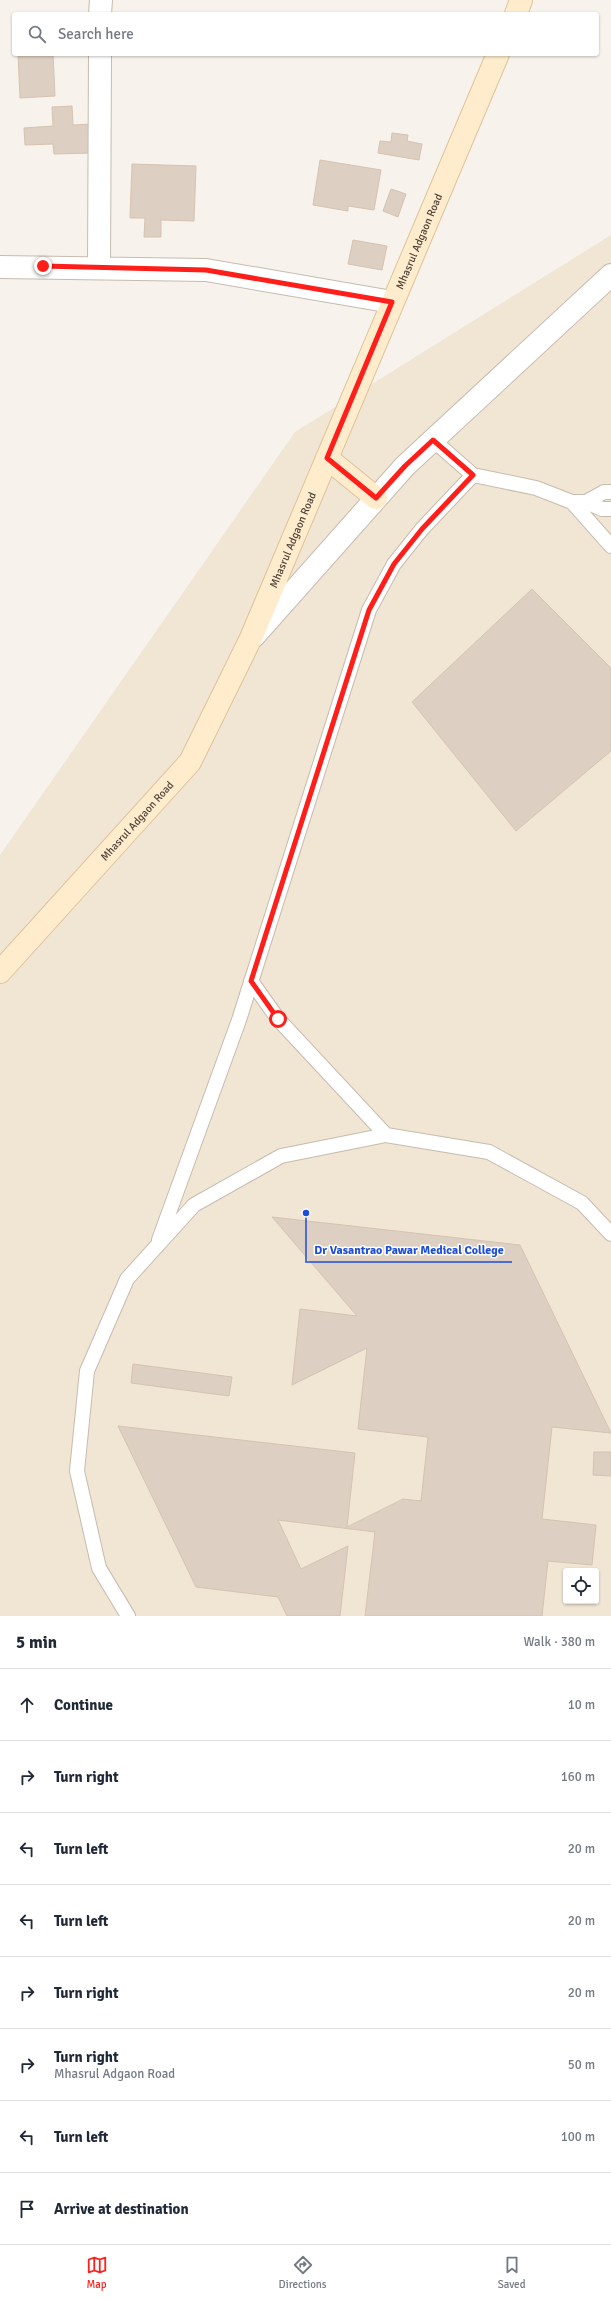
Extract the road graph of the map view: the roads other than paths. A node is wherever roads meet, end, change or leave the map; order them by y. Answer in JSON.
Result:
{"nodes":[{"id":1,"x":101,"y":0,"type":"edge"},
{"id":2,"x":522,"y":0,"type":"edge"},
{"id":3,"x":100,"y":12,"type":"edge"},
{"id":4,"x":517,"y":12,"type":"edge"},
{"id":5,"x":100,"y":56,"type":"edge"},
{"id":6,"x":497,"y":56,"type":"edge"},
{"id":7,"x":0,"y":267,"type":"edge"},
{"id":8,"x":99,"y":268,"type":"junction"},
{"id":9,"x":611,"y":275,"type":"edge"},
{"id":10,"x":392,"y":302,"type":"junction"},
{"id":11,"x":433,"y":440,"type":"junction"},
{"id":12,"x":327,"y":458,"type":"junction"},
{"id":13,"x":473,"y":475,"type":"junction"},
{"id":14,"x":611,"y":492,"type":"edge"},
{"id":15,"x":376,"y":498,"type":"junction"},
{"id":16,"x":579,"y":502,"type":"junction"},
{"id":17,"x":611,"y":509,"type":"edge"},
{"id":18,"x":611,"y":546,"type":"edge"},
{"id":19,"x":251,"y":638,"type":"junction"},
{"id":20,"x":0,"y":972,"type":"edge"},
{"id":21,"x":251,"y":981,"type":"junction"},
{"id":22,"x":386,"y":1135,"type":"junction"},
{"id":23,"x":611,"y":1234,"type":"edge"},
{"id":24,"x":157,"y":1247,"type":"junction"},
{"id":25,"x":128,"y":1616,"type":"edge"}],
"edges":[{"from":1,"to":3,"type":"street"},
{"from":2,"to":4,"type":"main road"},
{"from":5,"to":8,"type":"street"},
{"from":6,"to":10,"type":"main road","name":"Mhasrul Adgaon Road"},
{"from":7,"to":8,"type":"street"},
{"from":8,"to":10,"type":"street"},
{"from":9,"to":11,"type":"street"},
{"from":10,"to":12,"type":"main road","name":"Mhasrul Adgaon Road"},
{"from":11,"to":13,"type":"lane"},
{"from":11,"to":15,"type":"street"},
{"from":12,"to":15,"type":"main road"},
{"from":12,"to":19,"type":"main road","name":"Mhasrul Adgaon Road"},
{"from":13,"to":16,"type":"lane"},
{"from":13,"to":21,"type":"lane"},
{"from":14,"to":16,"type":"lane"},
{"from":15,"to":19,"type":"street"},
{"from":16,"to":17,"type":"lane"},
{"from":16,"to":18,"type":"lane"},
{"from":19,"to":20,"type":"main road","name":"Mhasrul Adgaon Road"},
{"from":21,"to":22,"type":"lane"},
{"from":21,"to":24,"type":"lane"},
{"from":22,"to":23,"type":"lane"},
{"from":22,"to":24,"type":"lane"},
{"from":24,"to":25,"type":"lane"}]}
